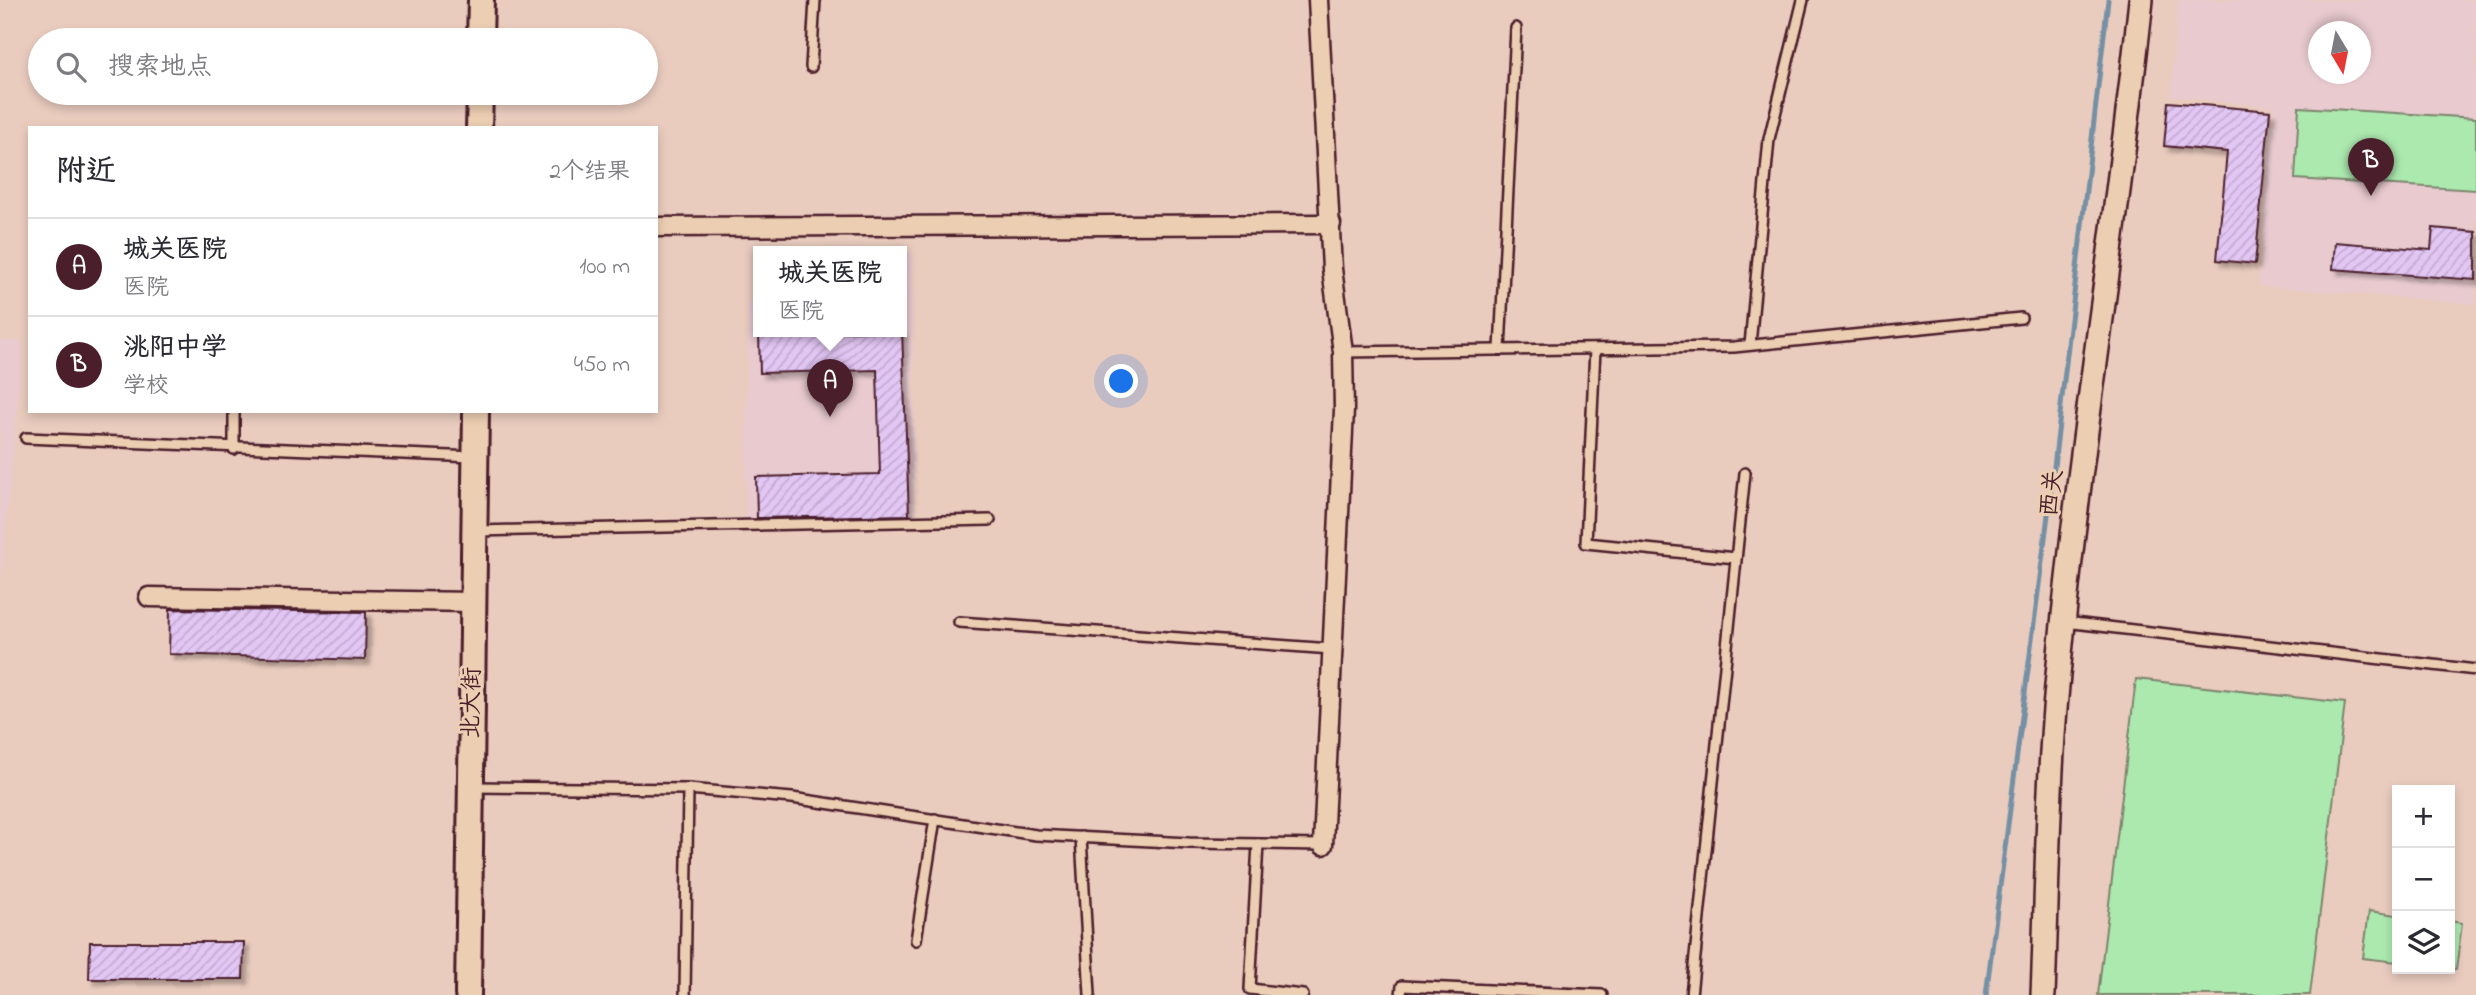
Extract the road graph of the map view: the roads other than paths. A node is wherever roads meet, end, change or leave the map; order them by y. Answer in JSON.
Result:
{"nodes":[{"id":1,"x":481,"y":0,"type":"edge"},
{"id":2,"x":815,"y":0,"type":"edge"},
{"id":3,"x":1318,"y":0,"type":"edge"},
{"id":4,"x":1803,"y":0,"type":"edge"},
{"id":5,"x":2141,"y":0,"type":"edge"},
{"id":6,"x":480,"y":28,"type":"edge"},
{"id":7,"x":1516,"y":28,"type":"dead end"},
{"id":8,"x":811,"y":67,"type":"dead end"},
{"id":9,"x":480,"y":105,"type":"edge"},
{"id":10,"x":479,"y":126,"type":"edge"},
{"id":11,"x":1331,"y":224,"type":"junction"},
{"id":12,"x":658,"y":227,"type":"edge"},
{"id":13,"x":2021,"y":318,"type":"dead end"},
{"id":14,"x":1750,"y":345,"type":"junction"},
{"id":15,"x":1595,"y":349,"type":"junction"},
{"id":16,"x":1500,"y":350,"type":"junction"},
{"id":17,"x":1343,"y":352,"type":"junction"},
{"id":18,"x":234,"y":413,"type":"edge"},
{"id":19,"x":476,"y":413,"type":"edge"},
{"id":20,"x":26,"y":438,"type":"dead end"},
{"id":21,"x":234,"y":449,"type":"junction"},
{"id":22,"x":476,"y":457,"type":"junction"},
{"id":23,"x":1745,"y":473,"type":"dead end"},
{"id":24,"x":990,"y":520,"type":"dead end"},
{"id":25,"x":475,"y":531,"type":"junction"},
{"id":26,"x":1736,"y":558,"type":"junction"},
{"id":27,"x":149,"y":597,"type":"dead end"},
{"id":28,"x":474,"y":602,"type":"junction"},
{"id":29,"x":959,"y":622,"type":"dead end"},
{"id":30,"x":2065,"y":622,"type":"junction"},
{"id":31,"x":1332,"y":649,"type":"junction"},
{"id":32,"x":2476,"y":670,"type":"edge"},
{"id":33,"x":472,"y":787,"type":"junction"},
{"id":34,"x":688,"y":789,"type":"junction"},
{"id":35,"x":935,"y":819,"type":"junction"},
{"id":36,"x":1082,"y":837,"type":"junction"},
{"id":37,"x":1258,"y":844,"type":"junction"},
{"id":38,"x":1323,"y":845,"type":"joint"},
{"id":39,"x":916,"y":940,"type":"dead end"},
{"id":40,"x":468,"y":995,"type":"edge"},
{"id":41,"x":685,"y":995,"type":"edge"},
{"id":42,"x":1090,"y":995,"type":"edge"},
{"id":43,"x":1303,"y":995,"type":"edge"},
{"id":44,"x":1401,"y":995,"type":"edge"},
{"id":45,"x":1602,"y":995,"type":"edge"},
{"id":46,"x":1691,"y":995,"type":"edge"},
{"id":47,"x":2043,"y":995,"type":"edge"}],
"edges":[{"from":1,"to":6,"type":"main road"},
{"from":2,"to":8,"type":"lane"},
{"from":3,"to":11,"type":"street"},
{"from":4,"to":14,"type":"lane"},
{"from":5,"to":30,"type":"street","name":"西关"},
{"from":7,"to":16,"type":"lane"},
{"from":9,"to":10,"type":"main road"},
{"from":11,"to":12,"type":"street"},
{"from":11,"to":17,"type":"street"},
{"from":13,"to":14,"type":"lane"},
{"from":14,"to":15,"type":"lane"},
{"from":15,"to":16,"type":"lane"},
{"from":15,"to":26,"type":"lane"},
{"from":16,"to":17,"type":"lane"},
{"from":17,"to":31,"type":"street"},
{"from":18,"to":21,"type":"lane"},
{"from":19,"to":22,"type":"main road","name":"北大街"},
{"from":20,"to":21,"type":"lane"},
{"from":21,"to":22,"type":"lane"},
{"from":22,"to":25,"type":"main road","name":"北大街"},
{"from":23,"to":26,"type":"lane"},
{"from":24,"to":25,"type":"lane"},
{"from":25,"to":28,"type":"main road","name":"北大街"},
{"from":26,"to":46,"type":"lane"},
{"from":27,"to":28,"type":"street"},
{"from":28,"to":33,"type":"main road","name":"北大街"},
{"from":29,"to":31,"type":"lane"},
{"from":30,"to":32,"type":"lane"},
{"from":30,"to":47,"type":"street","name":"西关"},
{"from":31,"to":38,"type":"street"},
{"from":33,"to":34,"type":"lane"},
{"from":33,"to":40,"type":"main road","name":"北大街"},
{"from":34,"to":35,"type":"lane"},
{"from":34,"to":41,"type":"lane"},
{"from":35,"to":36,"type":"lane"},
{"from":35,"to":39,"type":"lane"},
{"from":36,"to":37,"type":"lane"},
{"from":36,"to":42,"type":"lane"},
{"from":37,"to":38,"type":"lane"},
{"from":37,"to":43,"type":"lane"},
{"from":44,"to":45,"type":"lane"}]}
